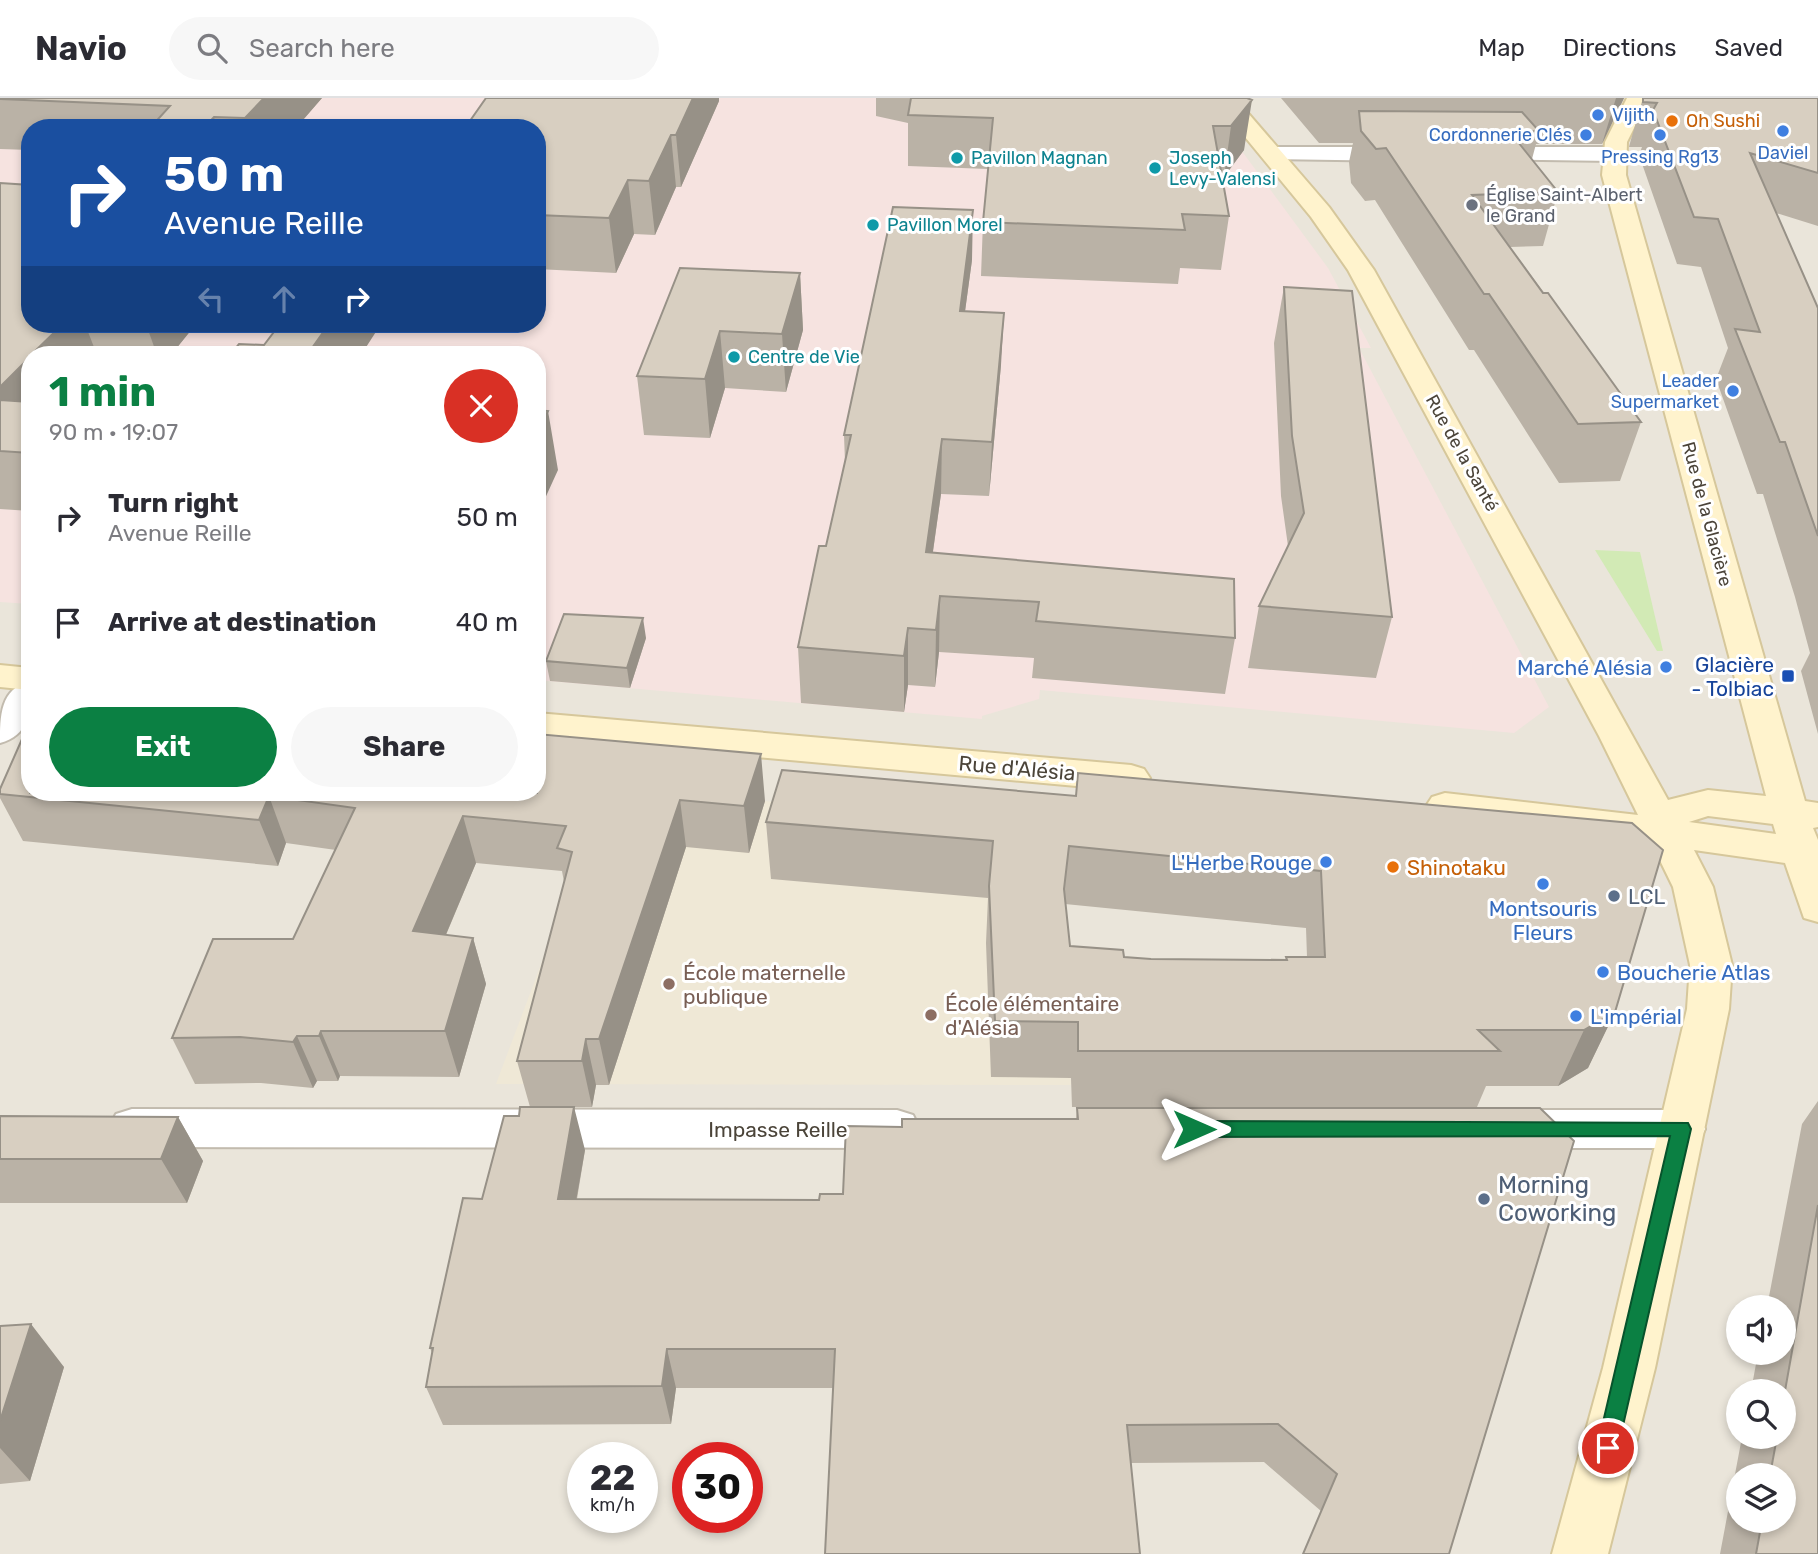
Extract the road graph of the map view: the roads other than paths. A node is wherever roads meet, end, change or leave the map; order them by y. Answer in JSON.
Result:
{"nodes":[{"id":1,"x":1224,"y":98,"type":"edge"},
{"id":2,"x":1638,"y":98,"type":"edge"},
{"id":3,"x":1274,"y":154,"type":"junction"},
{"id":4,"x":1422,"y":154,"type":"edge"},
{"id":5,"x":1463,"y":154,"type":"edge"},
{"id":6,"x":1614,"y":154,"type":"junction"},
{"id":7,"x":0,"y":676,"type":"edge"},
{"id":8,"x":21,"y":678,"type":"edge"},
{"id":9,"x":21,"y":704,"type":"edge"},
{"id":10,"x":546,"y":726,"type":"edge"},
{"id":11,"x":0,"y":731,"type":"edge"},
{"id":12,"x":1170,"y":781,"type":"edge"},
{"id":13,"x":1405,"y":803,"type":"edge"},
{"id":14,"x":1803,"y":814,"type":"edge"},
{"id":15,"x":1664,"y":831,"type":"junction"},
{"id":16,"x":1810,"y":852,"type":"edge"},
{"id":17,"x":1818,"y":907,"type":"edge"},
{"id":18,"x":97,"y":1128,"type":"edge"},
{"id":19,"x":944,"y":1129,"type":"edge"},
{"id":20,"x":1472,"y":1129,"type":"edge"},
{"id":21,"x":1682,"y":1129,"type":"junction"},
{"id":22,"x":1580,"y":1554,"type":"edge"}],
"edges":[{"from":1,"to":3,"type":"street","name":"Rue de la Santé"},
{"from":2,"to":6,"type":"street","name":"Rue de la Glacière"},
{"from":3,"to":4,"type":"street"},
{"from":3,"to":15,"type":"street","name":"Rue de la Santé"},
{"from":5,"to":6,"type":"street"},
{"from":6,"to":14,"type":"street","name":"Rue de la Glacière"},
{"from":7,"to":8,"type":"street"},
{"from":9,"to":11,"type":"street"},
{"from":10,"to":12,"type":"street","name":"Rue d'Alésia"},
{"from":13,"to":15,"type":"street"},
{"from":14,"to":15,"type":"street"},
{"from":14,"to":16,"type":"street","name":"Rue de la Glacière"},
{"from":15,"to":16,"type":"street"},
{"from":15,"to":21,"type":"street","name":"Rue de la Santé"},
{"from":16,"to":17,"type":"street","name":"Rue de la Glacière"},
{"from":18,"to":19,"type":"street","name":"Impasse Reille"},
{"from":20,"to":21,"type":"street"},
{"from":21,"to":22,"type":"street","name":"Rue de la Santé"}]}
